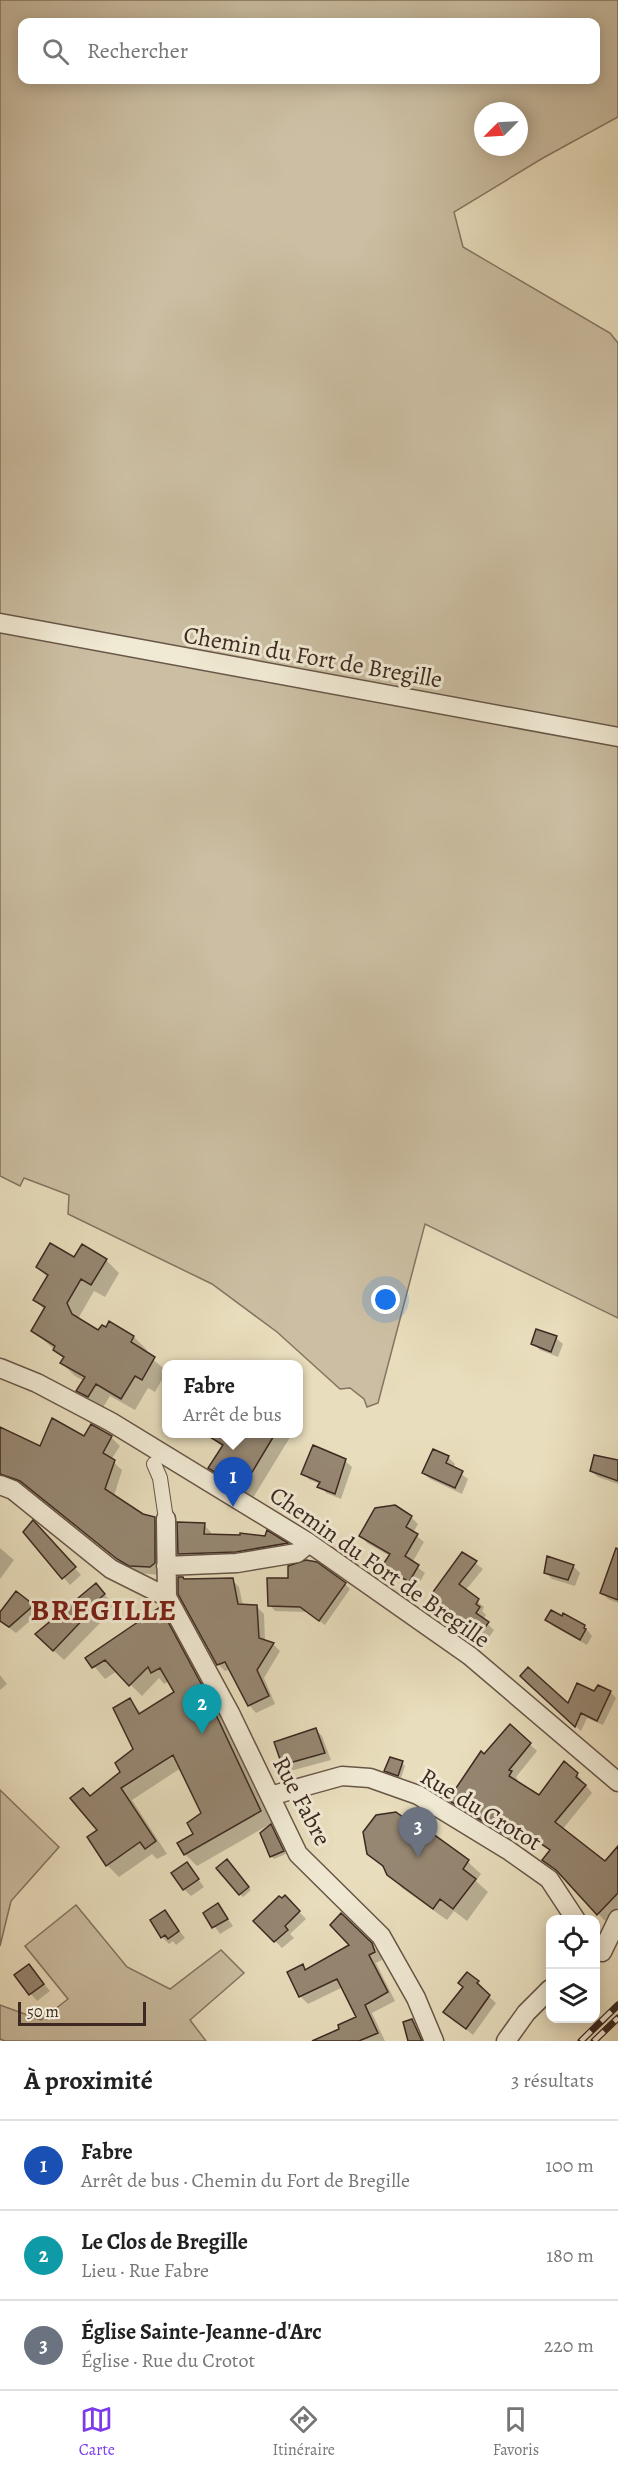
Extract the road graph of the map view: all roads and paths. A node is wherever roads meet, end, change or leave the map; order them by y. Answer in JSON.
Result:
{"nodes":[{"id":1,"x":0,"y":623,"type":"edge"},
{"id":2,"x":618,"y":737,"type":"edge"},
{"id":3,"x":0,"y":1368,"type":"edge"},
{"id":4,"x":154,"y":1464,"type":"dead end"},
{"id":5,"x":0,"y":1485,"type":"edge"},
{"id":6,"x":166,"y":1519,"type":"joint"},
{"id":7,"x":309,"y":1543,"type":"junction"},
{"id":8,"x":165,"y":1566,"type":"junction"},
{"id":9,"x":167,"y":1597,"type":"junction"},
{"id":10,"x":618,"y":1782,"type":"edge"},
{"id":11,"x":270,"y":1796,"type":"junction"},
{"id":12,"x":573,"y":1915,"type":"edge"},
{"id":13,"x":618,"y":1919,"type":"edge"},
{"id":14,"x":603,"y":1950,"type":"edge"},
{"id":15,"x":546,"y":1993,"type":"edge"},
{"id":16,"x":434,"y":2041,"type":"edge"},
{"id":17,"x":506,"y":2041,"type":"edge"}],
"edges":[{"from":1,"to":2,"type":"street","name":"Chemin du Fort de Bregille"},
{"from":3,"to":7,"type":"street","name":"Chemin du Fort de Bregille"},
{"from":4,"to":6,"type":"street","name":"Rue Fabre"},
{"from":5,"to":9,"type":"street"},
{"from":6,"to":8,"type":"street","name":"Rue Fabre"},
{"from":7,"to":8,"type":"street"},
{"from":7,"to":10,"type":"street","name":"Chemin du Fort de Bregille"},
{"from":8,"to":9,"type":"street","name":"Rue Fabre"},
{"from":9,"to":11,"type":"street","name":"Rue Fabre"},
{"from":11,"to":12,"type":"street","name":"Rue du Crotot"},
{"from":11,"to":16,"type":"street","name":"Rue Fabre"},
{"from":13,"to":14,"type":"street"},
{"from":15,"to":17,"type":"street"}]}
